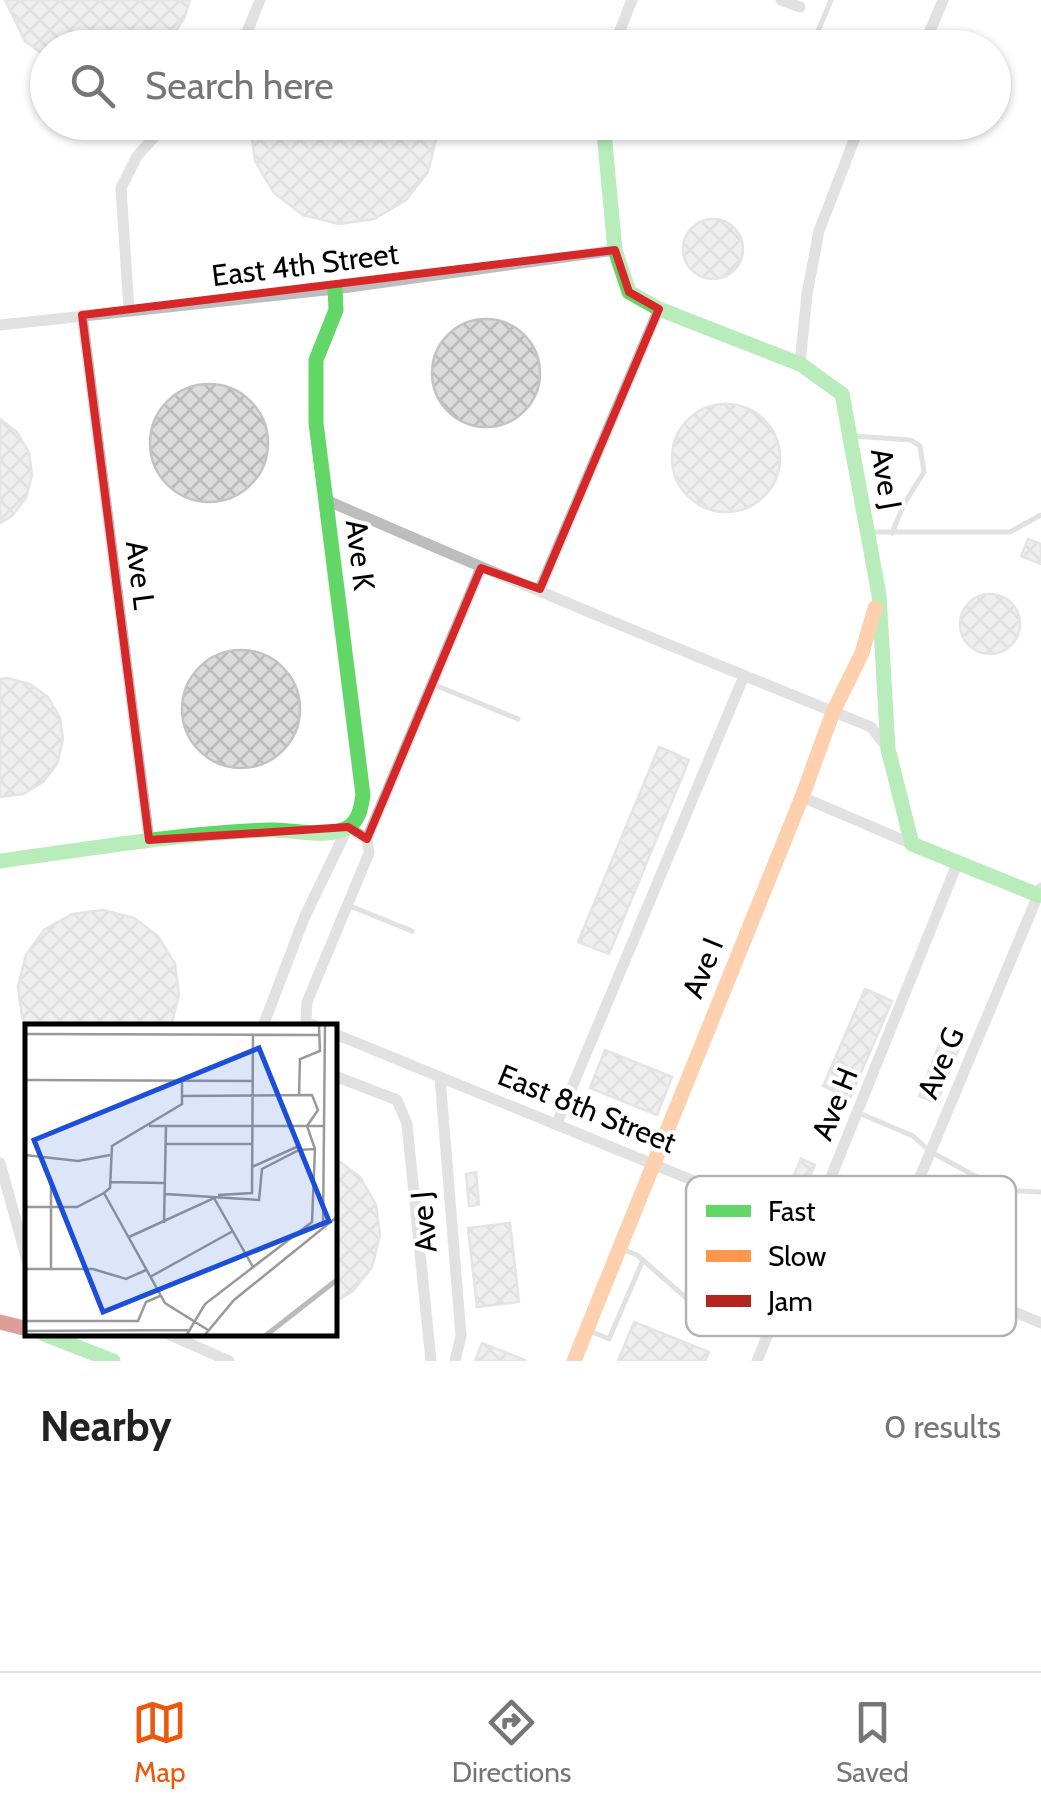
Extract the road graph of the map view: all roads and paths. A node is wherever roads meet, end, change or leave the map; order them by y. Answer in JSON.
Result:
{"nodes":[{"id":1,"x":260,"y":0,"type":"edge"},
{"id":2,"x":632,"y":0,"type":"edge"},
{"id":3,"x":781,"y":0,"type":"edge"},
{"id":4,"x":831,"y":0,"type":"edge"},
{"id":5,"x":943,"y":0,"type":"edge"},
{"id":6,"x":800,"y":8,"type":"dead end"},
{"id":7,"x":248,"y":30,"type":"edge"},
{"id":8,"x":620,"y":30,"type":"edge"},
{"id":9,"x":818,"y":30,"type":"edge"},
{"id":10,"x":930,"y":30,"type":"edge"},
{"id":11,"x":152,"y":140,"type":"edge"},
{"id":12,"x":605,"y":140,"type":"edge"},
{"id":13,"x":855,"y":140,"type":"edge"},
{"id":14,"x":614,"y":250,"type":"junction"},
{"id":15,"x":335,"y":288,"type":"junction"},
{"id":16,"x":659,"y":309,"type":"junction"},
{"id":17,"x":129,"y":310,"type":"junction"},
{"id":18,"x":82,"y":316,"type":"junction"},
{"id":19,"x":0,"y":325,"type":"edge"},
{"id":20,"x":800,"y":364,"type":"junction"},
{"id":21,"x":850,"y":436,"type":"junction"},
{"id":22,"x":326,"y":500,"type":"junction"},
{"id":23,"x":1041,"y":515,"type":"edge"},
{"id":24,"x":868,"y":532,"type":"junction"},
{"id":25,"x":892,"y":533,"type":"junction"},
{"id":26,"x":481,"y":568,"type":"junction"},
{"id":27,"x":540,"y":589,"type":"junction"},
{"id":28,"x":879,"y":594,"type":"junction"},
{"id":29,"x":744,"y":676,"type":"junction"},
{"id":30,"x":432,"y":684,"type":"junction"},
{"id":31,"x":833,"y":712,"type":"junction"},
{"id":32,"x":518,"y":719,"type":"dead end"},
{"id":33,"x":888,"y":749,"type":"junction"},
{"id":34,"x":802,"y":797,"type":"junction"},
{"id":35,"x":348,"y":828,"type":"junction"},
{"id":36,"x":150,"y":840,"type":"junction"},
{"id":37,"x":367,"y":840,"type":"junction"},
{"id":38,"x":912,"y":844,"type":"junction"},
{"id":39,"x":0,"y":861,"type":"edge"},
{"id":40,"x":957,"y":864,"type":"junction"},
{"id":41,"x":1040,"y":892,"type":"edge"},
{"id":42,"x":347,"y":905,"type":"junction"},
{"id":43,"x":412,"y":932,"type":"dead end"},
{"id":44,"x":264,"y":1024,"type":"edge"},
{"id":45,"x":311,"y":1024,"type":"edge"},
{"id":46,"x":338,"y":1035,"type":"edge"},
{"id":47,"x":338,"y":1077,"type":"edge"},
{"id":48,"x":440,"y":1077,"type":"junction"},
{"id":49,"x":859,"y":1113,"type":"junction"},
{"id":50,"x":557,"y":1124,"type":"junction"},
{"id":51,"x":931,"y":1152,"type":"junction"},
{"id":52,"x":654,"y":1162,"type":"junction"},
{"id":53,"x":0,"y":1163,"type":"edge"},
{"id":54,"x":688,"y":1176,"type":"edge"},
{"id":55,"x":833,"y":1176,"type":"edge"},
{"id":56,"x":921,"y":1176,"type":"edge"},
{"id":57,"x":975,"y":1176,"type":"edge"},
{"id":58,"x":1016,"y":1191,"type":"edge"},
{"id":59,"x":1041,"y":1192,"type":"edge"},
{"id":60,"x":620,"y":1248,"type":"junction"},
{"id":61,"x":25,"y":1253,"type":"edge"},
{"id":62,"x":643,"y":1260,"type":"junction"},
{"id":63,"x":686,"y":1298,"type":"edge"},
{"id":64,"x":1016,"y":1313,"type":"edge"},
{"id":65,"x":0,"y":1322,"type":"edge"},
{"id":66,"x":1041,"y":1323,"type":"edge"},
{"id":67,"x":25,"y":1328,"type":"edge"},
{"id":68,"x":587,"y":1330,"type":"junction"},
{"id":69,"x":49,"y":1336,"type":"edge"},
{"id":70,"x":173,"y":1336,"type":"edge"},
{"id":71,"x":767,"y":1336,"type":"edge"},
{"id":72,"x":113,"y":1361,"type":"edge"},
{"id":73,"x":229,"y":1361,"type":"edge"},
{"id":74,"x":431,"y":1361,"type":"edge"},
{"id":75,"x":455,"y":1361,"type":"edge"},
{"id":76,"x":574,"y":1361,"type":"edge"},
{"id":77,"x":758,"y":1361,"type":"edge"}],
"edges":[{"from":1,"to":7,"type":"street"},
{"from":2,"to":8,"type":"street"},
{"from":3,"to":6,"type":"street"},
{"from":4,"to":9,"type":"lane"},
{"from":5,"to":10,"type":"street"},
{"from":11,"to":17,"type":"street"},
{"from":12,"to":14,"type":"street","name":"Ave J"},
{"from":13,"to":20,"type":"street"},
{"from":14,"to":15,"type":"street","name":"East 4th Street"},
{"from":14,"to":16,"type":"street","name":"Ave J"},
{"from":15,"to":17,"type":"street","name":"East 4th Street"},
{"from":15,"to":22,"type":"street","name":"Ave K"},
{"from":16,"to":20,"type":"street","name":"Ave J"},
{"from":16,"to":27,"type":"street"},
{"from":17,"to":18,"type":"street","name":"East 4th Street"},
{"from":18,"to":19,"type":"street","name":"East 4th Street"},
{"from":18,"to":36,"type":"street","name":"Ave L"},
{"from":20,"to":21,"type":"street","name":"Ave J"},
{"from":21,"to":24,"type":"street","name":"Ave J"},
{"from":21,"to":25,"type":"lane"},
{"from":22,"to":26,"type":"street"},
{"from":22,"to":35,"type":"street","name":"Ave K"},
{"from":23,"to":25,"type":"lane"},
{"from":24,"to":25,"type":"lane"},
{"from":24,"to":28,"type":"street","name":"Ave J"},
{"from":26,"to":27,"type":"street"},
{"from":26,"to":30,"type":"street"},
{"from":27,"to":29,"type":"street"},
{"from":28,"to":31,"type":"street","name":"Ave I"},
{"from":28,"to":33,"type":"street","name":"Ave J"},
{"from":29,"to":31,"type":"street"},
{"from":29,"to":50,"type":"street"},
{"from":30,"to":32,"type":"lane"},
{"from":30,"to":37,"type":"street"},
{"from":31,"to":33,"type":"street"},
{"from":31,"to":34,"type":"street","name":"Ave I"},
{"from":33,"to":38,"type":"street","name":"Ave J"},
{"from":34,"to":38,"type":"street"},
{"from":34,"to":52,"type":"street","name":"Ave I"},
{"from":35,"to":36,"type":"street"},
{"from":35,"to":37,"type":"street"},
{"from":35,"to":44,"type":"street","name":"Ave K"},
{"from":36,"to":39,"type":"street"},
{"from":37,"to":42,"type":"street"},
{"from":38,"to":40,"type":"street"},
{"from":40,"to":41,"type":"street"},
{"from":40,"to":49,"type":"street","name":"Ave H"},
{"from":41,"to":51,"type":"street","name":"Ave G"},
{"from":42,"to":43,"type":"lane"},
{"from":42,"to":45,"type":"street"},
{"from":46,"to":48,"type":"street","name":"East 8th Street"},
{"from":47,"to":74,"type":"street"},
{"from":48,"to":50,"type":"street","name":"East 8th Street"},
{"from":48,"to":75,"type":"street","name":"Ave J"},
{"from":49,"to":51,"type":"lane"},
{"from":49,"to":55,"type":"street","name":"Ave H"},
{"from":50,"to":52,"type":"street","name":"East 8th Street"},
{"from":51,"to":56,"type":"street","name":"Ave G"},
{"from":51,"to":57,"type":"lane"},
{"from":52,"to":54,"type":"street","name":"East 8th Street"},
{"from":52,"to":60,"type":"street","name":"Ave I"},
{"from":53,"to":61,"type":"street"},
{"from":58,"to":59,"type":"lane"},
{"from":60,"to":62,"type":"lane"},
{"from":60,"to":68,"type":"street","name":"Ave I"},
{"from":62,"to":63,"type":"lane"},
{"from":62,"to":68,"type":"lane"},
{"from":64,"to":66,"type":"street","name":"East 8th Street"},
{"from":65,"to":67,"type":"street"},
{"from":68,"to":76,"type":"street","name":"Ave I"},
{"from":69,"to":72,"type":"street"},
{"from":70,"to":73,"type":"street"},
{"from":71,"to":77,"type":"street","name":"Ave H"}]}
